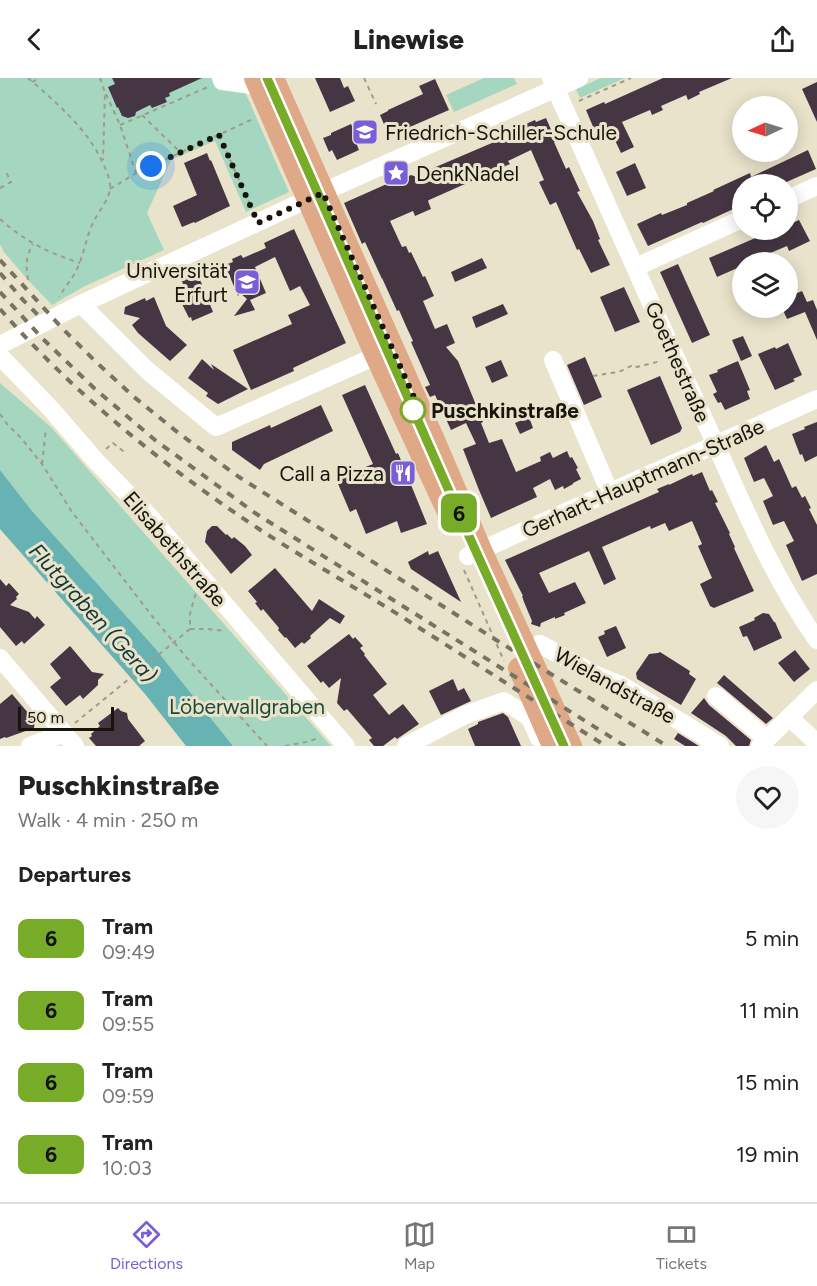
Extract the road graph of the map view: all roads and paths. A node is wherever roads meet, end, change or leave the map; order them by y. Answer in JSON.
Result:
{"nodes":[{"id":1,"x":28,"y":78,"type":"edge"},
{"id":2,"x":39,"y":78,"type":"edge"},
{"id":3,"x":100,"y":78,"type":"edge"},
{"id":4,"x":364,"y":78,"type":"edge"},
{"id":5,"x":579,"y":78,"type":"edge"},
{"id":6,"x":631,"y":78,"type":"edge"},
{"id":7,"x":221,"y":79,"type":"edge"},
{"id":8,"x":262,"y":81,"type":"edge"},
{"id":9,"x":32,"y":82,"type":"junction"},
{"id":10,"x":554,"y":83,"type":"edge"},
{"id":11,"x":105,"y":93,"type":"junction"},
{"id":12,"x":375,"y":104,"type":"dead end"},
{"id":13,"x":564,"y":107,"type":"junction"},
{"id":14,"x":142,"y":115,"type":"junction"},
{"id":15,"x":262,"y":115,"type":"dead end"},
{"id":16,"x":120,"y":125,"type":"junction"},
{"id":17,"x":219,"y":135,"type":"junction"},
{"id":18,"x":181,"y":153,"type":"junction"},
{"id":19,"x":103,"y":163,"type":"junction"},
{"id":20,"x":6,"y":172,"type":"dead end"},
{"id":21,"x":136,"y":173,"type":"junction"},
{"id":22,"x":817,"y":186,"type":"edge"},
{"id":23,"x":0,"y":188,"type":"edge"},
{"id":24,"x":110,"y":189,"type":"junction"},
{"id":25,"x":798,"y":195,"type":"edge"},
{"id":26,"x":316,"y":196,"type":"junction"},
{"id":27,"x":0,"y":219,"type":"edge"},
{"id":28,"x":258,"y":223,"type":"junction"},
{"id":29,"x":732,"y":224,"type":"edge"},
{"id":30,"x":33,"y":244,"type":"junction"},
{"id":31,"x":80,"y":263,"type":"junction"},
{"id":32,"x":636,"y":267,"type":"junction"},
{"id":33,"x":28,"y":280,"type":"dead end"},
{"id":34,"x":81,"y":304,"type":"junction"},
{"id":35,"x":62,"y":314,"type":"junction"},
{"id":36,"x":0,"y":345,"type":"edge"},
{"id":37,"x":0,"y":356,"type":"edge"},
{"id":38,"x":376,"y":356,"type":"junction"},
{"id":39,"x":675,"y":358,"type":"junction"},
{"id":40,"x":553,"y":360,"type":"dead end"},
{"id":41,"x":594,"y":376,"type":"dead end"},
{"id":42,"x":817,"y":399,"type":"edge"},
{"id":43,"x":0,"y":414,"type":"edge"},
{"id":44,"x":45,"y":441,"type":"dead end"},
{"id":45,"x":113,"y":442,"type":"dead end"},
{"id":46,"x":716,"y":445,"type":"junction"},
{"id":47,"x":124,"y":448,"type":"dead end"},
{"id":48,"x":42,"y":464,"type":"junction"},
{"id":49,"x":610,"y":494,"type":"junction"},
{"id":50,"x":471,"y":558,"type":"junction"},
{"id":51,"x":242,"y":625,"type":"junction"},
{"id":52,"x":190,"y":629,"type":"dead end"},
{"id":53,"x":817,"y":640,"type":"edge"},
{"id":54,"x":174,"y":642,"type":"junction"},
{"id":55,"x":540,"y":644,"type":"dead end"},
{"id":56,"x":0,"y":658,"type":"edge"},
{"id":57,"x":507,"y":666,"type":"dead end"},
{"id":58,"x":817,"y":690,"type":"edge"},
{"id":59,"x":716,"y":696,"type":"dead end"},
{"id":60,"x":789,"y":717,"type":"junction"},
{"id":61,"x":323,"y":737,"type":"dead end"},
{"id":62,"x":70,"y":740,"type":"edge"},
{"id":63,"x":764,"y":742,"type":"edge"},
{"id":64,"x":817,"y":743,"type":"edge"},
{"id":65,"x":30,"y":746,"type":"edge"},
{"id":66,"x":267,"y":746,"type":"edge"},
{"id":67,"x":285,"y":746,"type":"edge"},
{"id":68,"x":346,"y":746,"type":"edge"},
{"id":69,"x":406,"y":746,"type":"edge"},
{"id":70,"x":542,"y":746,"type":"edge"},
{"id":71,"x":553,"y":746,"type":"edge"},
{"id":72,"x":571,"y":746,"type":"edge"},
{"id":73,"x":720,"y":746,"type":"edge"}],
"edges":[{"from":1,"to":9,"type":"path"},
{"from":2,"to":9,"type":"path"},
{"from":3,"to":11,"type":"path"},
{"from":4,"to":12,"type":"path"},
{"from":5,"to":10,"type":"street"},
{"from":6,"to":13,"type":"path"},
{"from":7,"to":8,"type":"street"},
{"from":7,"to":14,"type":"path"},
{"from":8,"to":26,"type":"main road"},
{"from":9,"to":19,"type":"path"},
{"from":10,"to":13,"type":"street","name":"Goethestraße"},
{"from":10,"to":26,"type":"street"},
{"from":11,"to":16,"type":"path"},
{"from":11,"to":19,"type":"path"},
{"from":13,"to":32,"type":"street","name":"Goethestraße"},
{"from":14,"to":16,"type":"path"},
{"from":14,"to":18,"type":"path"},
{"from":15,"to":17,"type":"path"},
{"from":16,"to":21,"type":"path"},
{"from":17,"to":18,"type":"path"},
{"from":17,"to":28,"type":"path"},
{"from":18,"to":21,"type":"path"},
{"from":19,"to":24,"type":"path"},
{"from":20,"to":23,"type":"path"},
{"from":21,"to":24,"type":"path"},
{"from":22,"to":25,"type":"street"},
{"from":24,"to":31,"type":"path"},
{"from":26,"to":28,"type":"street"},
{"from":26,"to":38,"type":"main road"},
{"from":26,"to":50,"type":"main road"},
{"from":27,"to":30,"type":"path"},
{"from":28,"to":34,"type":"street"},
{"from":29,"to":32,"type":"street"},
{"from":30,"to":31,"type":"path"},
{"from":30,"to":33,"type":"path"},
{"from":31,"to":35,"type":"path"},
{"from":32,"to":39,"type":"street","name":"Goethestraße"},
{"from":34,"to":35,"type":"street"},
{"from":34,"to":38,"type":"street"},
{"from":35,"to":36,"type":"street"},
{"from":37,"to":51,"type":"street","name":"Elisabethstraße"},
{"from":38,"to":50,"type":"main road"},
{"from":39,"to":41,"type":"path"},
{"from":39,"to":46,"type":"street","name":"Goethestraße"},
{"from":40,"to":49,"type":"street"},
{"from":42,"to":46,"type":"street","name":"Gerhart-Hauptmann-Straße"},
{"from":43,"to":48,"type":"path"},
{"from":44,"to":48,"type":"path"},
{"from":45,"to":47,"type":"path"},
{"from":46,"to":49,"type":"street","name":"Gerhart-Hauptmann-Straße"},
{"from":46,"to":53,"type":"street","name":"Goethestraße"},
{"from":48,"to":54,"type":"path"},
{"from":49,"to":50,"type":"street","name":"Gerhart-Hauptmann-Straße"},
{"from":50,"to":57,"type":"path"},
{"from":50,"to":71,"type":"main road"},
{"from":50,"to":72,"type":"main road"},
{"from":51,"to":52,"type":"path"},
{"from":51,"to":68,"type":"street","name":"Elisabethstraße"},
{"from":54,"to":62,"type":"path"},
{"from":54,"to":66,"type":"path"},
{"from":55,"to":73,"type":"street","name":"Wielandstraße"},
{"from":56,"to":62,"type":"street"},
{"from":58,"to":60,"type":"street"},
{"from":59,"to":63,"type":"street"},
{"from":60,"to":63,"type":"street"},
{"from":60,"to":64,"type":"street"},
{"from":61,"to":67,"type":"path"},
{"from":62,"to":65,"type":"street"},
{"from":69,"to":70,"type":"street"}]}
